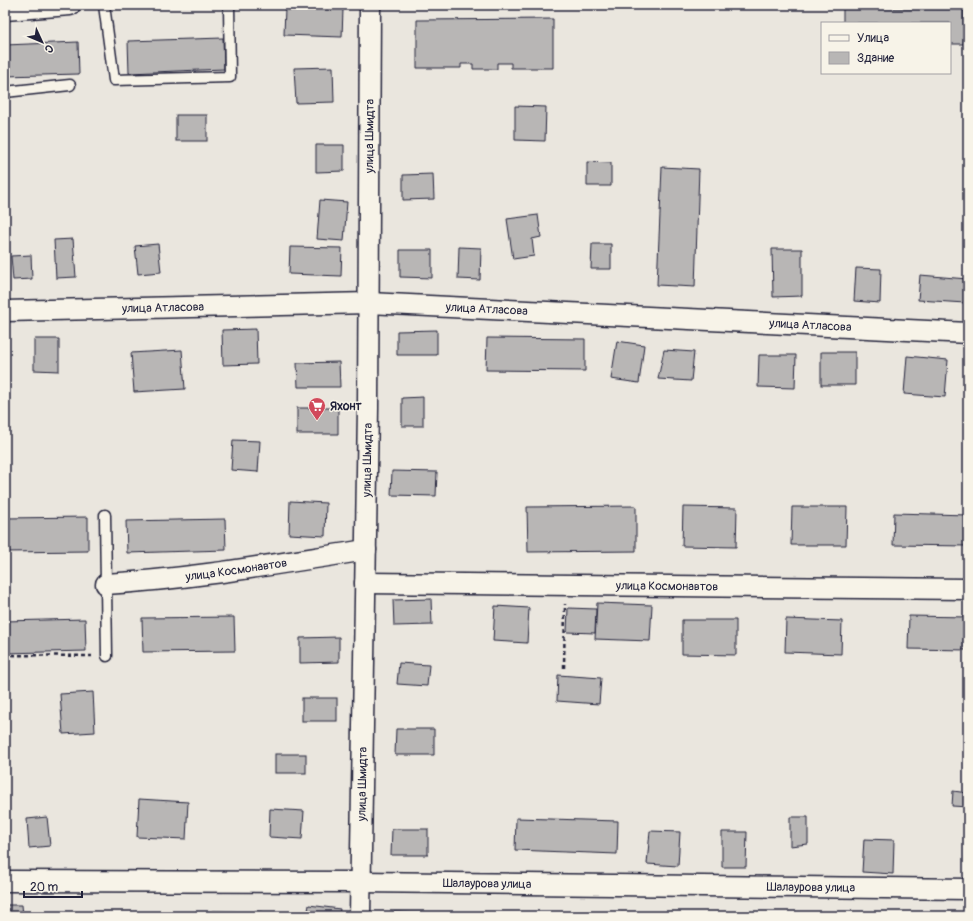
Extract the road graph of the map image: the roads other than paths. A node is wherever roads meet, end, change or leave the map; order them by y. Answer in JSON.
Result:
{"nodes":[{"id":1,"x":70,"y":5,"type":"edge"},
{"id":2,"x":104,"y":5,"type":"edge"},
{"id":3,"x":229,"y":5,"type":"edge"},
{"id":4,"x":370,"y":5,"type":"edge"},
{"id":5,"x":5,"y":10,"type":"edge"},
{"id":6,"x":70,"y":85,"type":"dead end"},
{"id":7,"x":5,"y":92,"type":"edge"},
{"id":8,"x":369,"y":303,"type":"junction"},
{"id":9,"x":5,"y":311,"type":"edge"},
{"id":10,"x":968,"y":333,"type":"edge"},
{"id":11,"x":105,"y":516,"type":"dead end"},
{"id":12,"x":366,"y":550,"type":"junction"},
{"id":13,"x":365,"y":583,"type":"junction"},
{"id":14,"x":106,"y":584,"type":"junction"},
{"id":15,"x":968,"y":589,"type":"edge"},
{"id":16,"x":107,"y":656,"type":"road end"},
{"id":17,"x":5,"y":881,"type":"edge"},
{"id":18,"x":360,"y":882,"type":"junction"},
{"id":19,"x":968,"y":889,"type":"edge"},
{"id":20,"x":360,"y":916,"type":"edge"}],
"edges":[{"from":1,"to":5,"type":"street"},
{"from":2,"to":3,"type":"lane"},
{"from":4,"to":8,"type":"street","name":"улица Шмидта"},
{"from":6,"to":7,"type":"lane"},
{"from":8,"to":9,"type":"street","name":"улица Атласова"},
{"from":8,"to":10,"type":"street","name":"улица Атласова"},
{"from":8,"to":12,"type":"street","name":"улица Шмидта"},
{"from":11,"to":14,"type":"lane"},
{"from":12,"to":13,"type":"street","name":"улица Шмидта"},
{"from":12,"to":14,"type":"street","name":"улица Космонавтов"},
{"from":13,"to":15,"type":"street","name":"улица Космонавтов"},
{"from":13,"to":18,"type":"street","name":"улица Шмидта"},
{"from":14,"to":16,"type":"lane"},
{"from":17,"to":18,"type":"street","name":"Шалаурова улица"},
{"from":18,"to":19,"type":"street","name":"Шалаурова улица"},
{"from":18,"to":20,"type":"street","name":"улица Шмидта"}]}
